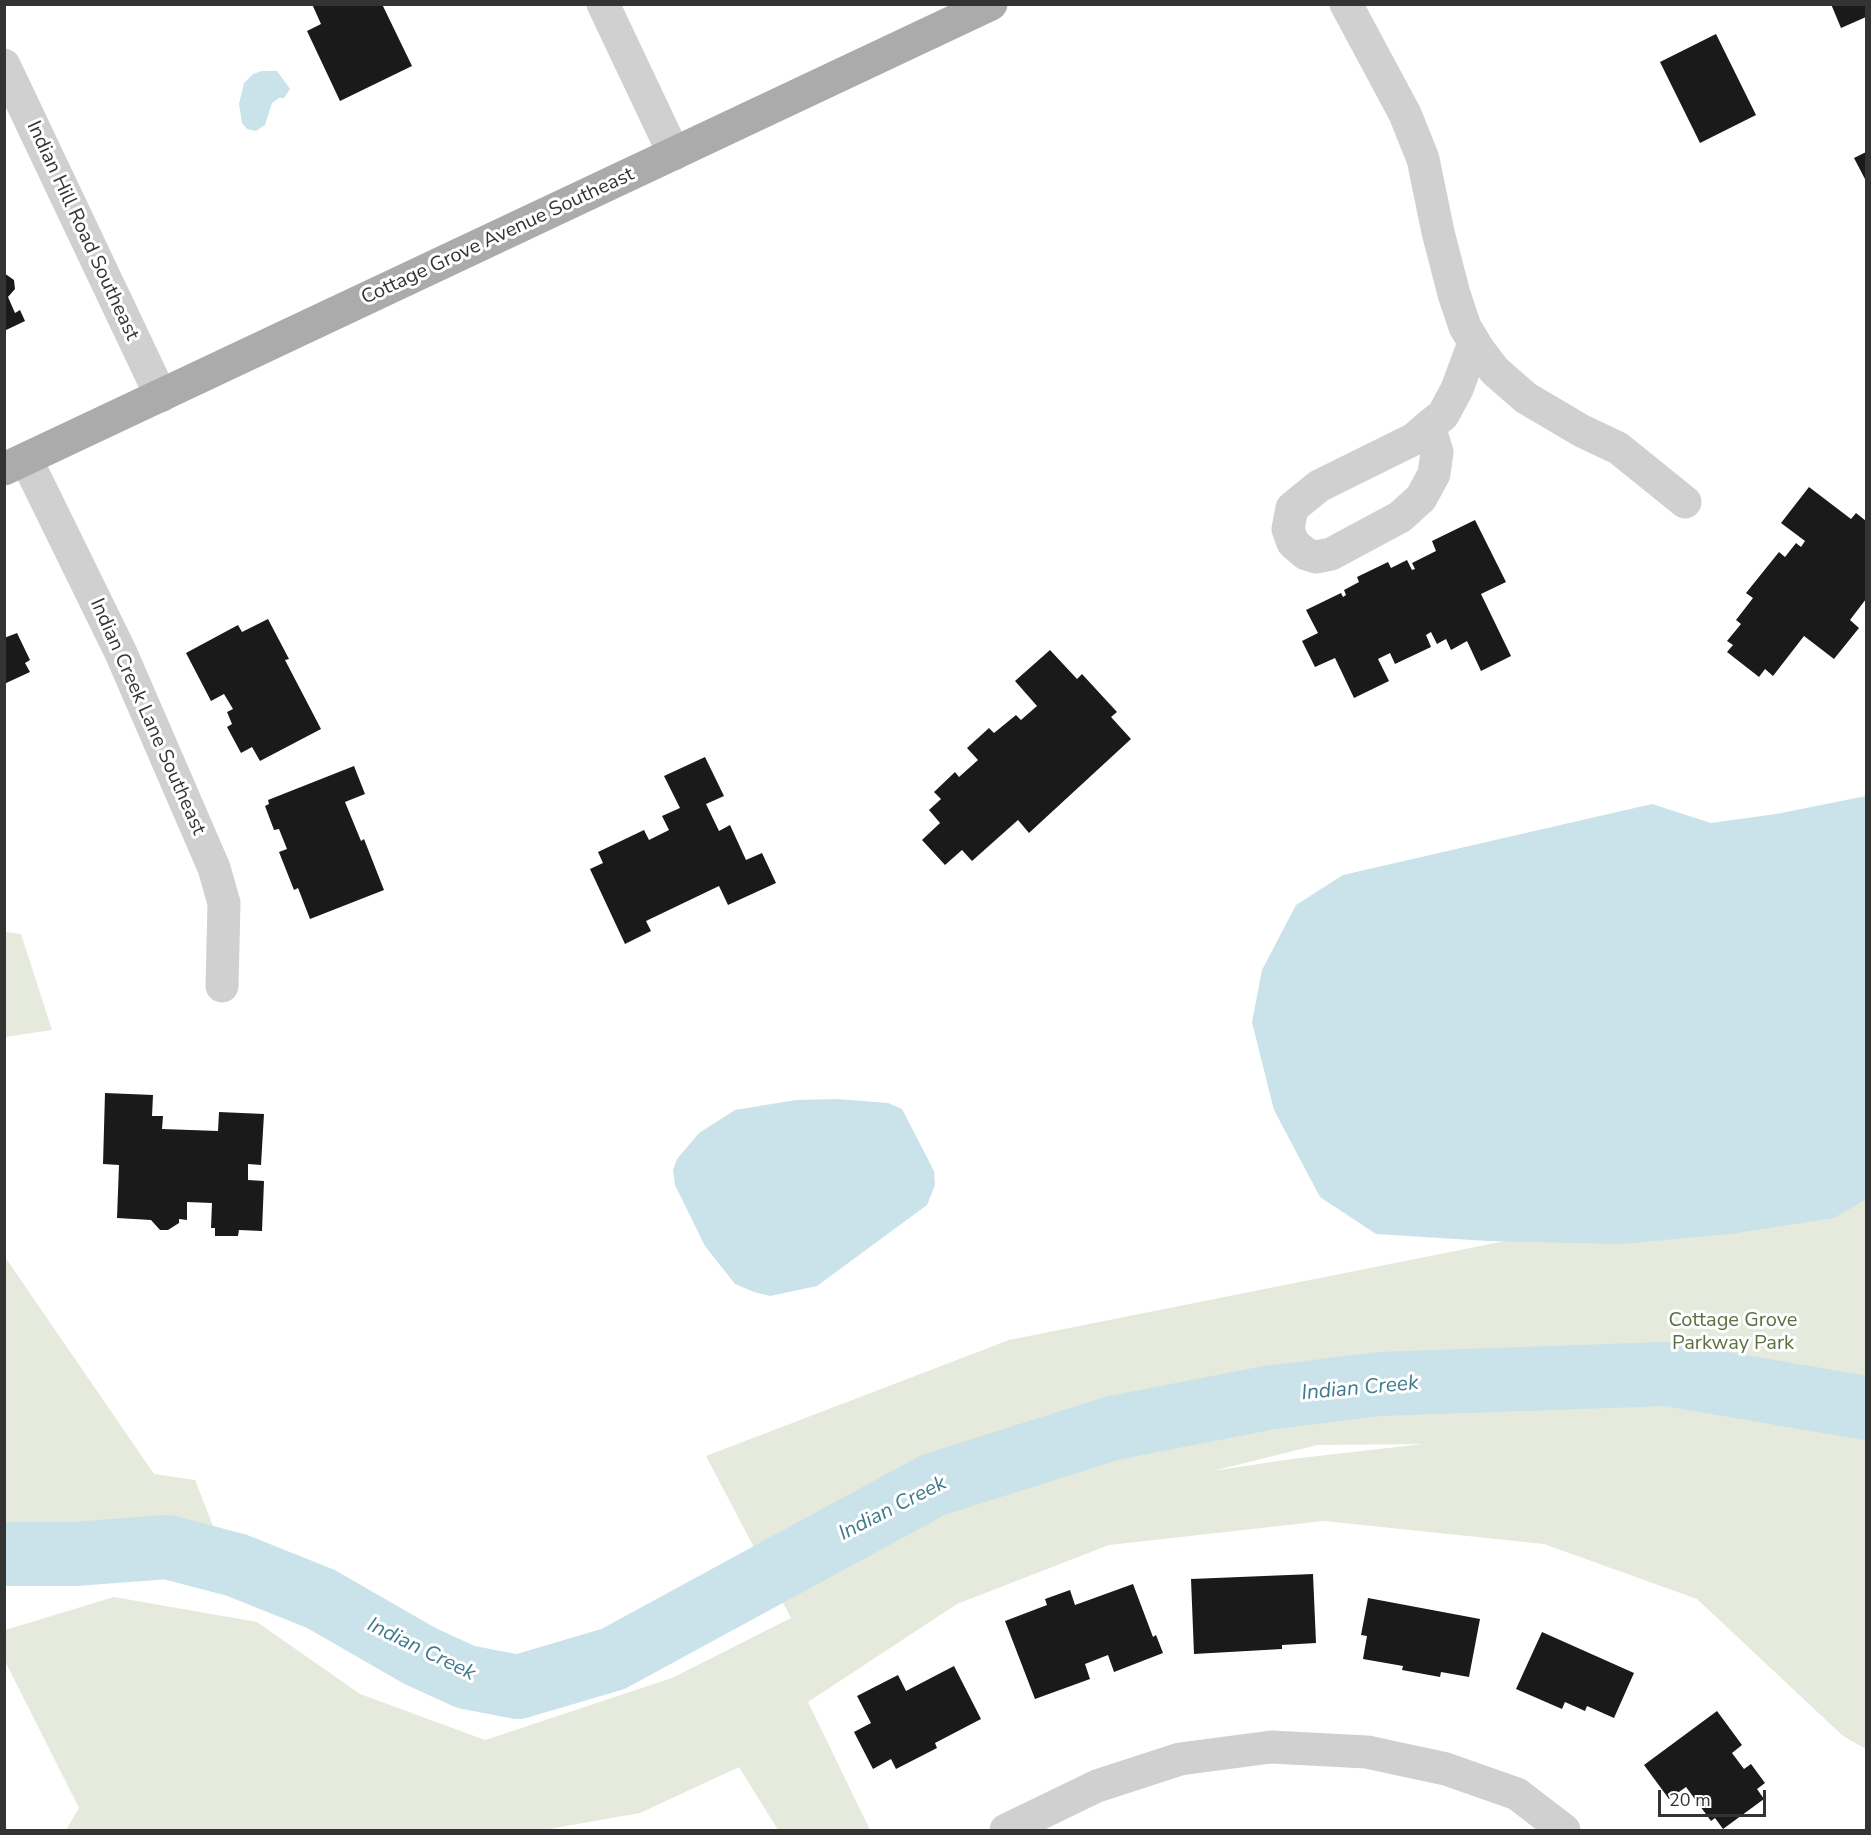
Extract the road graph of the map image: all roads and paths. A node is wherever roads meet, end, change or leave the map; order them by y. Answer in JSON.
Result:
{"nodes":[{"id":1,"x":603,"y":4,"type":"edge"},
{"id":2,"x":991,"y":4,"type":"edge"},
{"id":3,"x":1346,"y":4,"type":"edge"},
{"id":4,"x":4,"y":65,"type":"edge"},
{"id":5,"x":674,"y":154,"type":"junction"},
{"id":6,"x":1474,"y":343,"type":"junction"},
{"id":7,"x":161,"y":396,"type":"junction"},
{"id":8,"x":1429,"y":426,"type":"junction"},
{"id":9,"x":15,"y":464,"type":"edge"},
{"id":10,"x":1685,"y":502,"type":"dead end"},
{"id":11,"x":222,"y":986,"type":"dead end"},
{"id":12,"x":1006,"y":1830,"type":"edge"},
{"id":13,"x":1564,"y":1830,"type":"edge"}],
"edges":[{"from":1,"to":5,"type":"street"},
{"from":2,"to":5,"type":"main road","name":"Cottage Grove Avenue Southeast"},
{"from":3,"to":6,"type":"street"},
{"from":4,"to":7,"type":"street","name":"Indian Hill Road Southeast"},
{"from":5,"to":7,"type":"main road","name":"Cottage Grove Avenue Southeast"},
{"from":6,"to":8,"type":"street"},
{"from":6,"to":10,"type":"street"},
{"from":7,"to":9,"type":"main road","name":"Cottage Grove Avenue Southeast"},
{"from":8,"to":8,"type":"street"},
{"from":9,"to":11,"type":"street","name":"Indian Creek Lane Southeast"},
{"from":12,"to":13,"type":"street"}]}
